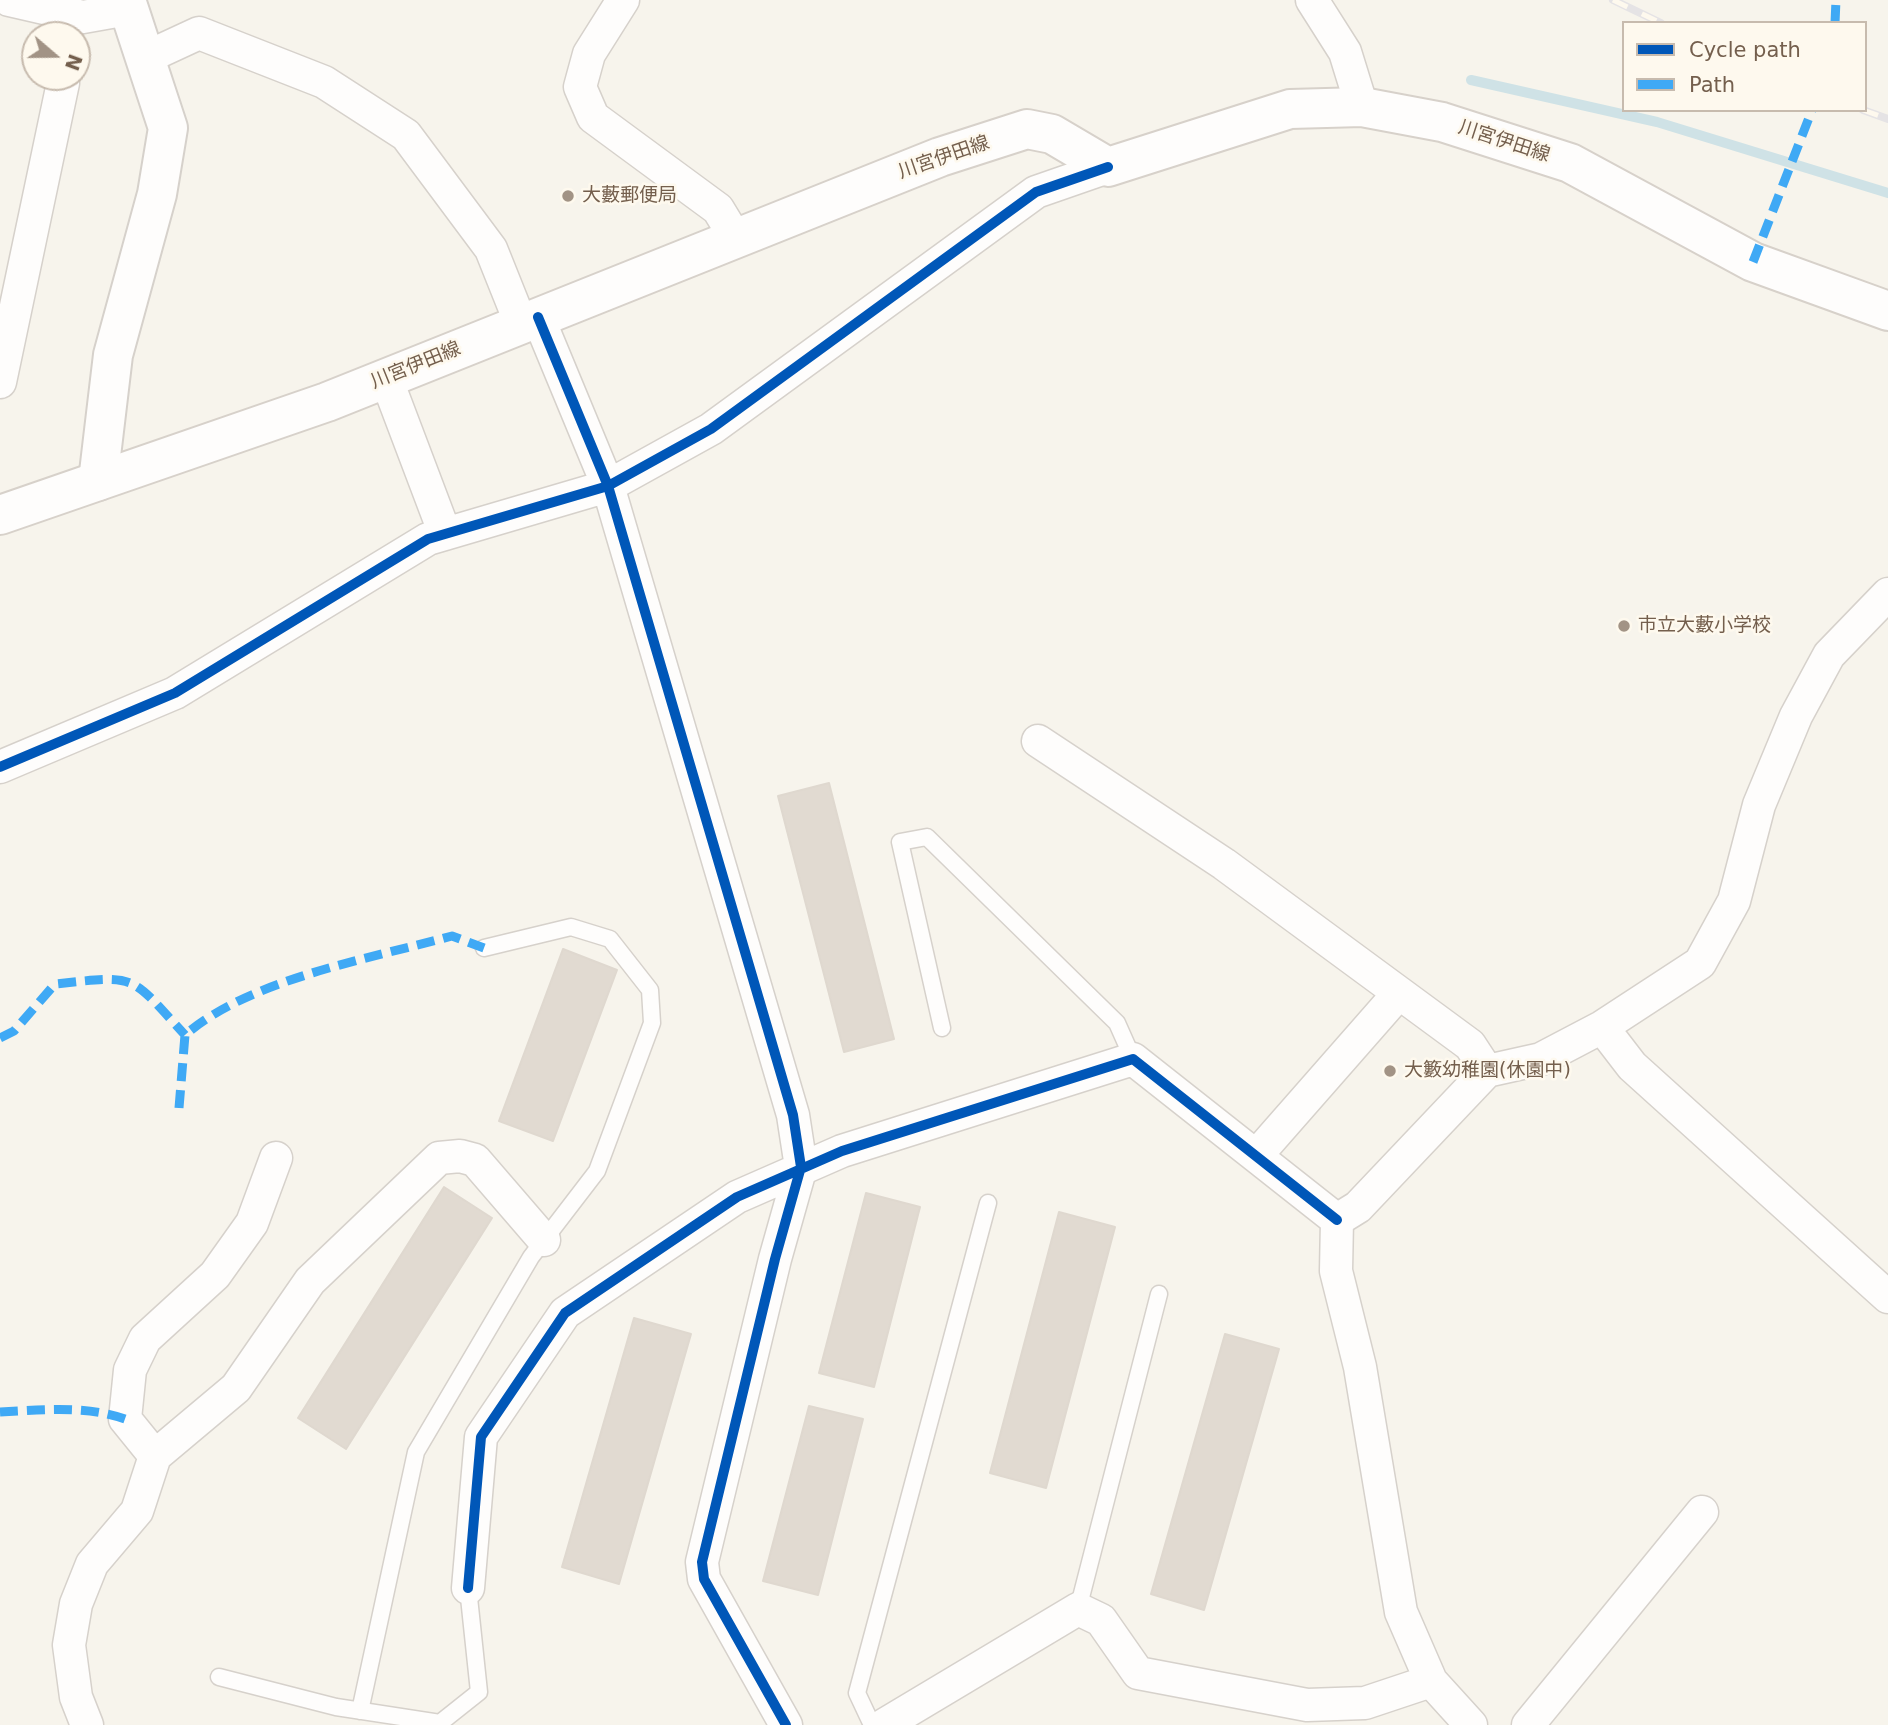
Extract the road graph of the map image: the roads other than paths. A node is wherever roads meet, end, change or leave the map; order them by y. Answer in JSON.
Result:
{"nodes":[{"id":1,"x":9,"y":0,"type":"edge"},
{"id":2,"x":623,"y":0,"type":"edge"},
{"id":3,"x":1312,"y":0,"type":"edge"},
{"id":4,"x":127,"y":5,"type":"edge"},
{"id":5,"x":145,"y":58,"type":"junction"},
{"id":6,"x":61,"y":91,"type":"edge"},
{"id":7,"x":1362,"y":107,"type":"junction"},
{"id":8,"x":1108,"y":167,"type":"junction"},
{"id":9,"x":736,"y":237,"type":"junction"},
{"id":10,"x":1888,"y":311,"type":"edge"},
{"id":11,"x":530,"y":321,"type":"junction"},
{"id":12,"x":386,"y":378,"type":"junction"},
{"id":13,"x":0,"y":382,"type":"edge"},
{"id":14,"x":98,"y":481,"type":"junction"},
{"id":15,"x":608,"y":486,"type":"junction"},
{"id":16,"x":0,"y":515,"type":"edge"},
{"id":17,"x":445,"y":534,"type":"junction"},
{"id":18,"x":1888,"y":594,"type":"edge"},
{"id":19,"x":1038,"y":741,"type":"dead end"},
{"id":20,"x":0,"y":767,"type":"edge"},
{"id":21,"x":484,"y":948,"type":"dead end"},
{"id":22,"x":1399,"y":993,"type":"junction"},
{"id":23,"x":1602,"y":1027,"type":"junction"},
{"id":24,"x":942,"y":1028,"type":"dead end"},
{"id":25,"x":1133,"y":1059,"type":"junction"},
{"id":26,"x":1487,"y":1071,"type":"junction"},
{"id":27,"x":1256,"y":1156,"type":"junction"},
{"id":28,"x":276,"y":1158,"type":"dead end"},
{"id":29,"x":801,"y":1167,"type":"junction"},
{"id":30,"x":988,"y":1203,"type":"dead end"},
{"id":31,"x":1337,"y":1220,"type":"junction"},
{"id":32,"x":544,"y":1240,"type":"junction"},
{"id":33,"x":1159,"y":1294,"type":"dead end"},
{"id":34,"x":1888,"y":1297,"type":"edge"},
{"id":35,"x":155,"y":1456,"type":"junction"},
{"id":36,"x":1702,"y":1512,"type":"dead end"},
{"id":37,"x":468,"y":1588,"type":"joint"},
{"id":38,"x":1078,"y":1609,"type":"junction"},
{"id":39,"x":219,"y":1678,"type":"dead end"},
{"id":40,"x":1430,"y":1681,"type":"junction"},
{"id":41,"x":360,"y":1711,"type":"junction"},
{"id":42,"x":440,"y":1724,"type":"edge"},
{"id":43,"x":87,"y":1725,"type":"edge"},
{"id":44,"x":786,"y":1725,"type":"edge"},
{"id":45,"x":873,"y":1725,"type":"edge"},
{"id":46,"x":884,"y":1725,"type":"edge"},
{"id":47,"x":1471,"y":1725,"type":"edge"},
{"id":48,"x":1528,"y":1725,"type":"edge"}],
"edges":[{"from":1,"to":4,"type":"street"},
{"from":2,"to":9,"type":"street"},
{"from":3,"to":7,"type":"street"},
{"from":4,"to":5,"type":"main road"},
{"from":5,"to":11,"type":"street"},
{"from":5,"to":14,"type":"main road"},
{"from":6,"to":13,"type":"street"},
{"from":7,"to":8,"type":"main road","name":"川宮伊田線"},
{"from":7,"to":10,"type":"main road","name":"川宮伊田線"},
{"from":8,"to":9,"type":"main road","name":"川宮伊田線"},
{"from":8,"to":15,"type":"street"},
{"from":9,"to":11,"type":"main road","name":"川宮伊田線"},
{"from":11,"to":12,"type":"main road","name":"川宮伊田線"},
{"from":11,"to":15,"type":"street"},
{"from":12,"to":14,"type":"main road","name":"川宮伊田線"},
{"from":12,"to":17,"type":"street"},
{"from":14,"to":16,"type":"main road","name":"川宮伊田線"},
{"from":15,"to":17,"type":"street"},
{"from":15,"to":29,"type":"street"},
{"from":17,"to":20,"type":"street"},
{"from":18,"to":23,"type":"street"},
{"from":19,"to":22,"type":"street"},
{"from":21,"to":32,"type":"lane"},
{"from":22,"to":26,"type":"street"},
{"from":22,"to":27,"type":"street"},
{"from":23,"to":26,"type":"street"},
{"from":23,"to":34,"type":"street"},
{"from":24,"to":25,"type":"lane"},
{"from":25,"to":27,"type":"street"},
{"from":25,"to":29,"type":"street"},
{"from":26,"to":31,"type":"street"},
{"from":27,"to":31,"type":"street"},
{"from":28,"to":35,"type":"street"},
{"from":29,"to":37,"type":"street"},
{"from":29,"to":44,"type":"street"},
{"from":30,"to":45,"type":"lane"},
{"from":31,"to":40,"type":"street"},
{"from":32,"to":35,"type":"street"},
{"from":32,"to":41,"type":"lane"},
{"from":33,"to":38,"type":"lane"},
{"from":35,"to":43,"type":"street"},
{"from":36,"to":48,"type":"street"},
{"from":37,"to":42,"type":"lane"},
{"from":38,"to":40,"type":"street"},
{"from":38,"to":46,"type":"street"},
{"from":39,"to":41,"type":"lane"},
{"from":40,"to":47,"type":"street"},
{"from":41,"to":42,"type":"lane"}]}
